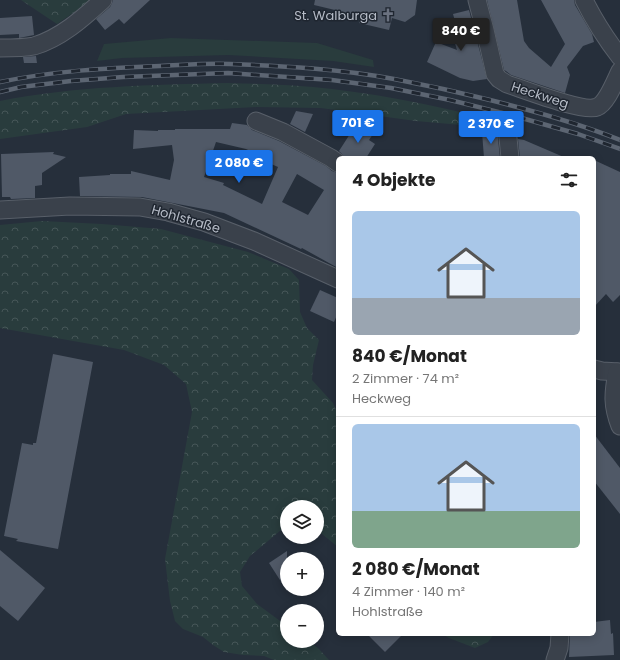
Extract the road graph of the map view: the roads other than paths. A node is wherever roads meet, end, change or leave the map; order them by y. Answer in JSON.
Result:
{"nodes":[{"id":1,"x":104,"y":0,"type":"edge"},
{"id":2,"x":477,"y":0,"type":"edge"},
{"id":3,"x":584,"y":0,"type":"edge"},
{"id":4,"x":0,"y":48,"type":"edge"},
{"id":5,"x":620,"y":57,"type":"edge"},
{"id":6,"x":620,"y":71,"type":"edge"},
{"id":7,"x":256,"y":121,"type":"dead end"},
{"id":8,"x":508,"y":138,"type":"dead end"},
{"id":9,"x":510,"y":156,"type":"edge"},
{"id":10,"x":336,"y":162,"type":"edge"},
{"id":11,"x":0,"y":210,"type":"edge"},
{"id":12,"x":336,"y":278,"type":"edge"},
{"id":13,"x":596,"y":370,"type":"edge"},
{"id":14,"x":618,"y":372,"type":"edge"},
{"id":15,"x":620,"y":426,"type":"edge"},
{"id":16,"x":560,"y":636,"type":"edge"},
{"id":17,"x":555,"y":660,"type":"edge"}],
"edges":[{"from":1,"to":4,"type":"street"},
{"from":2,"to":6,"type":"street","name":"Heckweg"},
{"from":3,"to":5,"type":"street"},
{"from":7,"to":10,"type":"street"},
{"from":8,"to":9,"type":"street"},
{"from":11,"to":12,"type":"street","name":"Hohlstraße"},
{"from":13,"to":14,"type":"street"},
{"from":14,"to":15,"type":"street"},
{"from":16,"to":17,"type":"street"}]}
